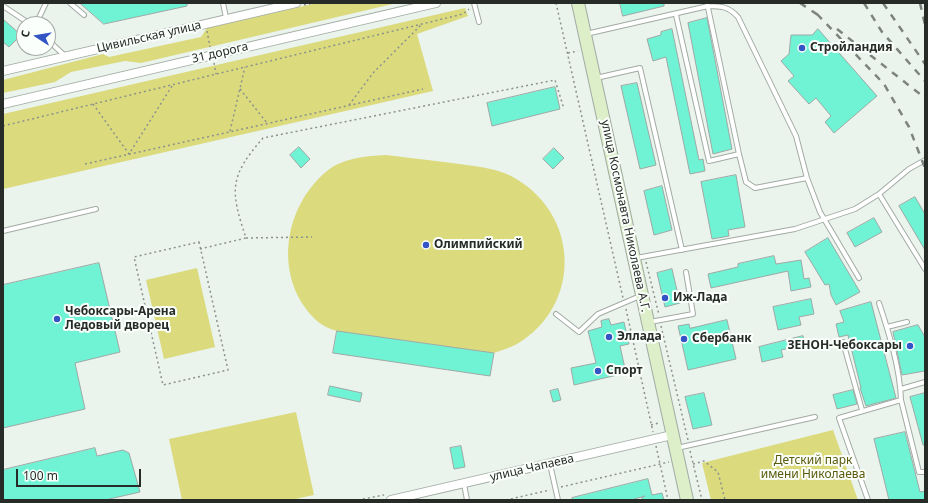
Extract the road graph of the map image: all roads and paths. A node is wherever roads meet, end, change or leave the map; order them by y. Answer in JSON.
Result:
{"nodes":[{"id":1,"x":46,"y":3,"type":"edge"},
{"id":2,"x":70,"y":3,"type":"edge"},
{"id":3,"x":223,"y":3,"type":"edge"},
{"id":4,"x":296,"y":3,"type":"edge"},
{"id":5,"x":436,"y":3,"type":"edge"},
{"id":6,"x":474,"y":3,"type":"edge"},
{"id":7,"x":556,"y":3,"type":"edge"},
{"id":8,"x":578,"y":3,"type":"edge"},
{"id":9,"x":708,"y":5,"type":"edge"},
{"id":10,"x":3,"y":6,"type":"edge"},
{"id":11,"x":84,"y":15,"type":"dead end"},
{"id":12,"x":676,"y":15,"type":"junction"},
{"id":13,"x":18,"y":16,"type":"edge"},
{"id":14,"x":40,"y":16,"type":"edge"},
{"id":15,"x":226,"y":18,"type":"junction"},
{"id":16,"x":479,"y":22,"type":"dead end"},
{"id":17,"x":205,"y":23,"type":"junction"},
{"id":18,"x":422,"y":24,"type":"junction"},
{"id":19,"x":585,"y":35,"type":"junction"},
{"id":20,"x":56,"y":48,"type":"edge"},
{"id":21,"x":212,"y":55,"type":"junction"},
{"id":22,"x":65,"y":57,"type":"junction"},
{"id":23,"x":245,"y":67,"type":"junction"},
{"id":24,"x":3,"y":71,"type":"edge"},
{"id":25,"x":216,"y":74,"type":"junction"},
{"id":26,"x":594,"y":78,"type":"junction"},
{"id":27,"x":172,"y":85,"type":"junction"},
{"id":28,"x":240,"y":89,"type":"junction"},
{"id":29,"x":423,"y":89,"type":"dead end"},
{"id":30,"x":3,"y":104,"type":"edge"},
{"id":31,"x":94,"y":104,"type":"junction"},
{"id":32,"x":349,"y":105,"type":"junction"},
{"id":33,"x":564,"y":109,"type":"dead end"},
{"id":34,"x":267,"y":123,"type":"junction"},
{"id":35,"x":3,"y":126,"type":"edge"},
{"id":36,"x":230,"y":132,"type":"junction"},
{"id":37,"x":129,"y":154,"type":"junction"},
{"id":38,"x":739,"y":154,"type":"junction"},
{"id":39,"x":925,"y":160,"type":"edge"},
{"id":40,"x":85,"y":164,"type":"dead end"},
{"id":41,"x":808,"y":178,"type":"junction"},
{"id":42,"x":879,"y":194,"type":"junction"},
{"id":43,"x":96,"y":209,"type":"dead end"},
{"id":44,"x":824,"y":220,"type":"junction"},
{"id":45,"x":3,"y":231,"type":"edge"},
{"id":46,"x":312,"y":237,"type":"dead end"},
{"id":47,"x":246,"y":238,"type":"junction"},
{"id":48,"x":200,"y":249,"type":"junction"},
{"id":49,"x":682,"y":250,"type":"junction"},
{"id":50,"x":634,"y":258,"type":"junction"},
{"id":51,"x":925,"y":269,"type":"edge"},
{"id":52,"x":686,"y":272,"type":"dead end"},
{"id":53,"x":859,"y":278,"type":"dead end"},
{"id":54,"x":642,"y":295,"type":"junction"},
{"id":55,"x":624,"y":302,"type":"junction"},
{"id":56,"x":879,"y":303,"type":"dead end"},
{"id":57,"x":556,"y":314,"type":"dead end"},
{"id":58,"x":907,"y":322,"type":"dead end"},
{"id":59,"x":648,"y":323,"type":"junction"},
{"id":60,"x":887,"y":327,"type":"junction"},
{"id":61,"x":844,"y":342,"type":"dead end"},
{"id":62,"x":925,"y":382,"type":"edge"},
{"id":63,"x":901,"y":389,"type":"junction"},
{"id":64,"x":901,"y":400,"type":"junction"},
{"id":65,"x":862,"y":410,"type":"junction"},
{"id":66,"x":814,"y":417,"type":"dead end"},
{"id":67,"x":672,"y":435,"type":"junction"},
{"id":68,"x":654,"y":439,"type":"junction"},
{"id":69,"x":675,"y":448,"type":"junction"},
{"id":70,"x":550,"y":464,"type":"junction"},
{"id":71,"x":661,"y":464,"type":"junction"},
{"id":72,"x":694,"y":464,"type":"dead end"},
{"id":73,"x":925,"y":472,"type":"edge"},
{"id":74,"x":464,"y":484,"type":"junction"},
{"id":75,"x":555,"y":489,"type":"junction"},
{"id":76,"x":391,"y":500,"type":"edge"},
{"id":77,"x":467,"y":500,"type":"edge"},
{"id":78,"x":506,"y":500,"type":"edge"},
{"id":79,"x":558,"y":500,"type":"edge"},
{"id":80,"x":668,"y":500,"type":"edge"},
{"id":81,"x":687,"y":500,"type":"edge"},
{"id":82,"x":725,"y":500,"type":"edge"},
{"id":83,"x":868,"y":500,"type":"edge"}],
"edges":[{"from":1,"to":14,"type":"lane"},
{"from":2,"to":11,"type":"lane"},
{"from":3,"to":15,"type":"lane"},
{"from":4,"to":15,"type":"street","name":"Цивильская улица"},
{"from":5,"to":21,"type":"street","name":"31 дорога"},
{"from":6,"to":16,"type":"lane"},
{"from":6,"to":18,"type":"path"},
{"from":7,"to":55,"type":"path"},
{"from":8,"to":19,"type":"street","name":"улица Космонавта Николаева А.Г."},
{"from":9,"to":12,"type":"lane"},
{"from":9,"to":38,"type":"lane"},
{"from":9,"to":41,"type":"lane"},
{"from":10,"to":13,"type":"lane"},
{"from":12,"to":19,"type":"lane"},
{"from":12,"to":38,"type":"lane"},
{"from":15,"to":17,"type":"street","name":"Цивильская улица"},
{"from":17,"to":21,"type":"path"},
{"from":17,"to":22,"type":"street","name":"Цивильская улица"},
{"from":18,"to":23,"type":"path"},
{"from":18,"to":32,"type":"path"},
{"from":19,"to":26,"type":"street","name":"улица Космонавта Николаева А.Г."},
{"from":20,"to":22,"type":"lane"},
{"from":21,"to":25,"type":"path"},
{"from":21,"to":30,"type":"street","name":"31 дорога"},
{"from":22,"to":24,"type":"street","name":"Цивильская улица"},
{"from":23,"to":25,"type":"path"},
{"from":23,"to":28,"type":"path"},
{"from":25,"to":27,"type":"path"},
{"from":26,"to":49,"type":"lane"},
{"from":26,"to":50,"type":"street","name":"улица Космонавта Николаева А.Г."},
{"from":27,"to":31,"type":"path"},
{"from":27,"to":37,"type":"path"},
{"from":28,"to":34,"type":"path"},
{"from":28,"to":36,"type":"path"},
{"from":29,"to":32,"type":"path"},
{"from":31,"to":35,"type":"path"},
{"from":31,"to":37,"type":"path"},
{"from":32,"to":34,"type":"path"},
{"from":33,"to":47,"type":"path"},
{"from":34,"to":36,"type":"path"},
{"from":36,"to":37,"type":"path"},
{"from":37,"to":40,"type":"path"},
{"from":38,"to":41,"type":"lane"},
{"from":39,"to":42,"type":"lane"},
{"from":41,"to":44,"type":"lane"},
{"from":42,"to":44,"type":"lane"},
{"from":42,"to":51,"type":"lane"},
{"from":43,"to":45,"type":"lane"},
{"from":44,"to":49,"type":"lane"},
{"from":44,"to":53,"type":"lane"},
{"from":46,"to":47,"type":"path"},
{"from":47,"to":48,"type":"path"},
{"from":48,"to":48,"type":"path"},
{"from":49,"to":50,"type":"lane"},
{"from":50,"to":54,"type":"street","name":"улица Космонавта Николаева А.Г."},
{"from":52,"to":59,"type":"lane"},
{"from":54,"to":55,"type":"lane"},
{"from":54,"to":59,"type":"street","name":"улица Космонавта Николаева А.Г."},
{"from":55,"to":57,"type":"lane"},
{"from":55,"to":68,"type":"path"},
{"from":56,"to":60,"type":"lane"},
{"from":58,"to":60,"type":"lane"},
{"from":59,"to":67,"type":"street","name":"улица Космонавта Николаева А.Г."},
{"from":60,"to":63,"type":"lane"},
{"from":61,"to":65,"type":"lane"},
{"from":62,"to":63,"type":"lane"},
{"from":63,"to":64,"type":"lane"},
{"from":64,"to":65,"type":"lane"},
{"from":64,"to":73,"type":"lane"},
{"from":65,"to":83,"type":"lane"},
{"from":66,"to":69,"type":"lane"},
{"from":67,"to":68,"type":"street","name":"улица Чапаева"},
{"from":67,"to":69,"type":"street","name":"улица Космонавта Николаева А.Г."},
{"from":68,"to":70,"type":"street","name":"улица Чапаева"},
{"from":68,"to":71,"type":"path"},
{"from":69,"to":81,"type":"street","name":"улица Космонавта Николаева А.Г."},
{"from":70,"to":74,"type":"street","name":"улица Чапаева"},
{"from":70,"to":75,"type":"lane"},
{"from":71,"to":75,"type":"path"},
{"from":71,"to":80,"type":"path"},
{"from":72,"to":82,"type":"path"},
{"from":74,"to":76,"type":"street","name":"улица Чапаева"},
{"from":74,"to":77,"type":"lane"},
{"from":75,"to":78,"type":"path"},
{"from":75,"to":79,"type":"lane"}]}
